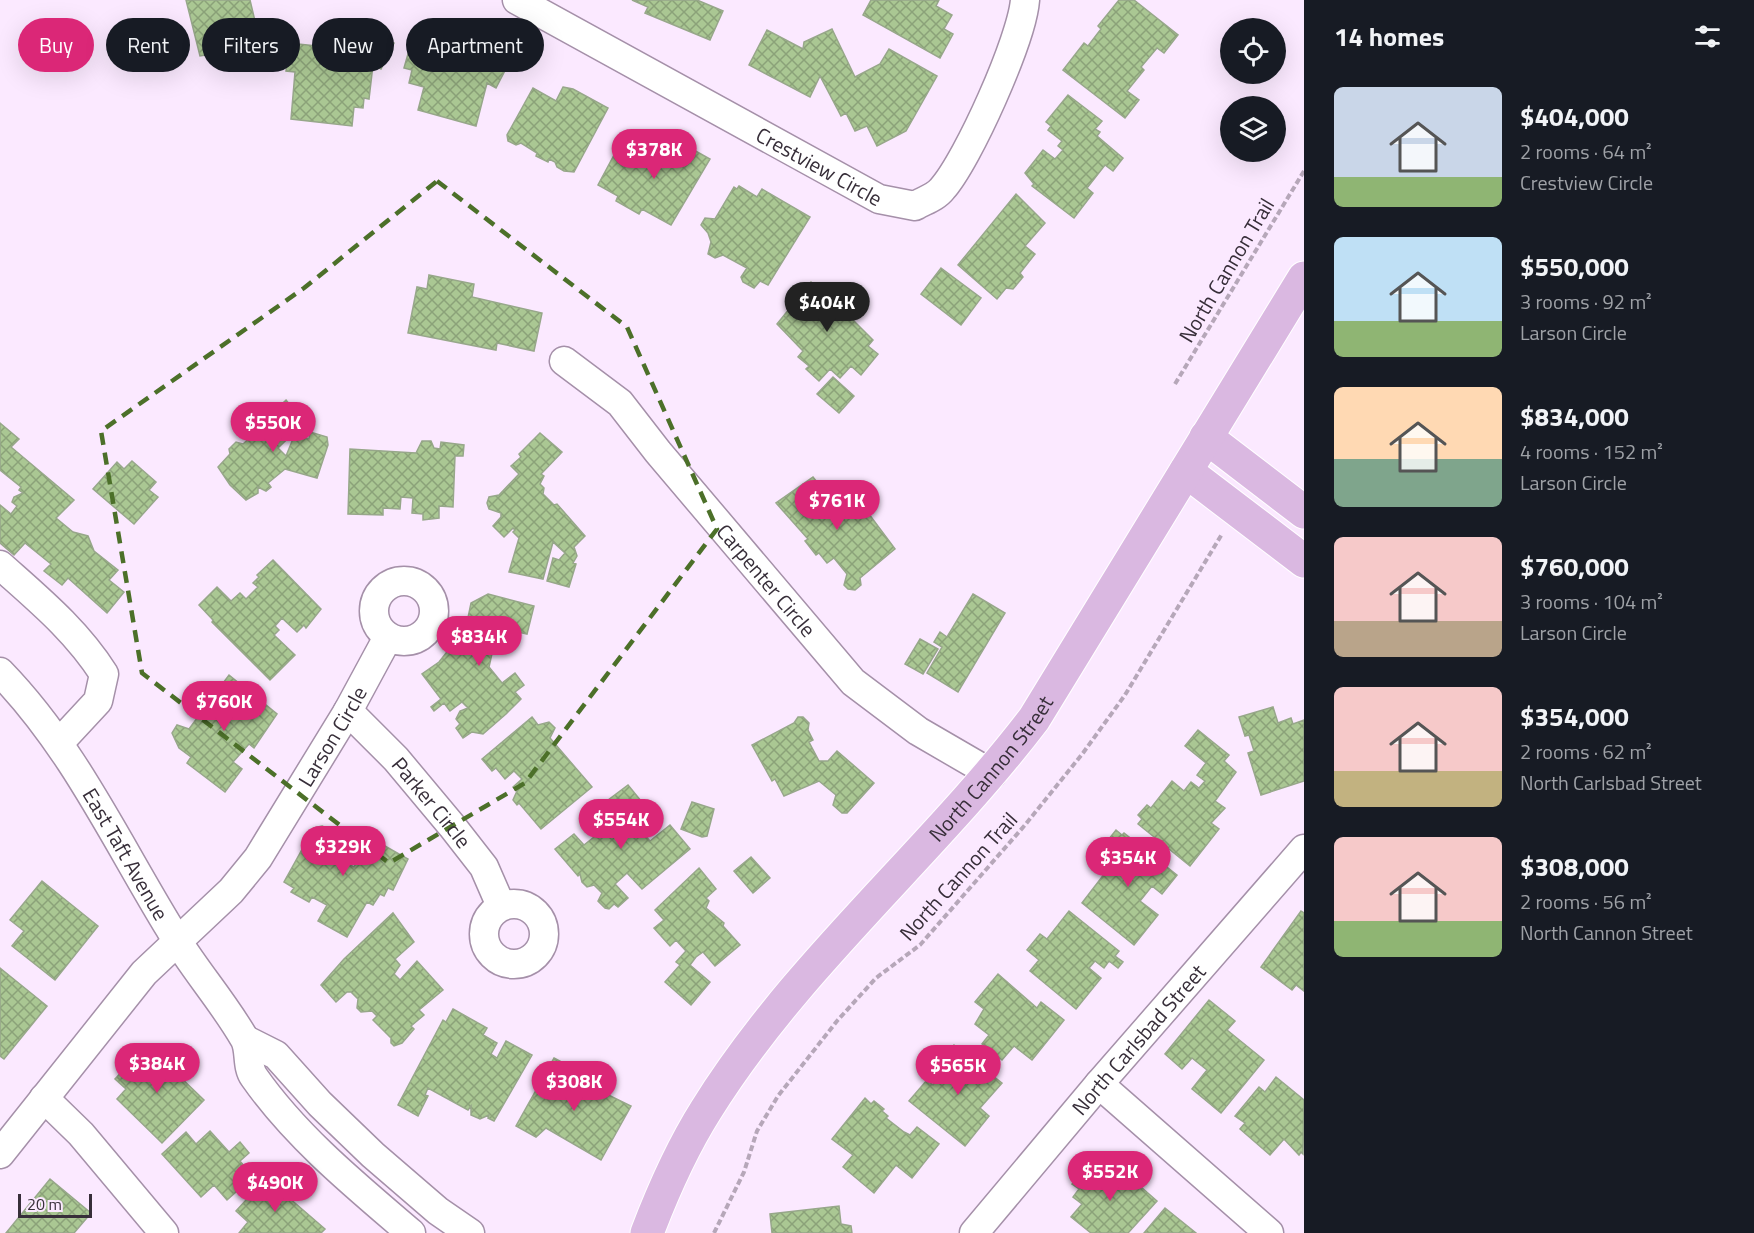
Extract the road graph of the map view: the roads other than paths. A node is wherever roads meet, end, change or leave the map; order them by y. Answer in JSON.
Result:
{"nodes":[{"id":1,"x":518,"y":0,"type":"edge"},
{"id":2,"x":1025,"y":0,"type":"edge"},
{"id":3,"x":1304,"y":278,"type":"edge"},
{"id":4,"x":564,"y":361,"type":"dead end"},
{"id":5,"x":1206,"y":437,"type":"junction"},
{"id":6,"x":1186,"y":471,"type":"junction"},
{"id":7,"x":1304,"y":512,"type":"edge"},
{"id":8,"x":1304,"y":561,"type":"edge"},
{"id":9,"x":0,"y":565,"type":"edge"},
{"id":10,"x":388,"y":638,"type":"dead end"},
{"id":11,"x":0,"y":672,"type":"edge"},
{"id":12,"x":348,"y":711,"type":"junction"},
{"id":13,"x":59,"y":743,"type":"junction"},
{"id":14,"x":992,"y":774,"type":"junction"},
{"id":15,"x":1304,"y":849,"type":"edge"},
{"id":16,"x":501,"y":906,"type":"dead end"},
{"id":17,"x":176,"y":941,"type":"junction"},
{"id":18,"x":246,"y":1040,"type":"junction"},
{"id":19,"x":1099,"y":1084,"type":"junction"},
{"id":20,"x":44,"y":1098,"type":"junction"},
{"id":21,"x":0,"y":1154,"type":"edge"},
{"id":22,"x":164,"y":1233,"type":"edge"},
{"id":23,"x":411,"y":1233,"type":"edge"},
{"id":24,"x":470,"y":1233,"type":"edge"},
{"id":25,"x":647,"y":1233,"type":"edge"},
{"id":26,"x":974,"y":1233,"type":"edge"},
{"id":27,"x":1269,"y":1233,"type":"edge"}],
"edges":[{"from":1,"to":2,"type":"street","name":"Crestview Circle"},
{"from":3,"to":5,"type":"main road","name":"North Cannon Street"},
{"from":4,"to":14,"type":"street","name":"Carpenter Circle"},
{"from":5,"to":6,"type":"main road","name":"North Cannon Street"},
{"from":5,"to":7,"type":"main road"},
{"from":6,"to":8,"type":"main road"},
{"from":6,"to":14,"type":"main road","name":"North Cannon Street"},
{"from":9,"to":13,"type":"street"},
{"from":10,"to":12,"type":"street","name":"Larson Circle"},
{"from":11,"to":13,"type":"street","name":"East Taft Avenue"},
{"from":12,"to":16,"type":"street","name":"Parker Circle"},
{"from":12,"to":17,"type":"street","name":"Larson Circle"},
{"from":13,"to":17,"type":"street","name":"East Taft Avenue"},
{"from":14,"to":25,"type":"main road","name":"North Cannon Street"},
{"from":15,"to":19,"type":"street","name":"North Carlsbad Street"},
{"from":17,"to":18,"type":"street","name":"East Taft Avenue"},
{"from":17,"to":20,"type":"street","name":"Larson Circle"},
{"from":18,"to":23,"type":"street","name":"East Taft Avenue"},
{"from":18,"to":24,"type":"street","name":"East Taft Avenue"},
{"from":19,"to":26,"type":"street","name":"North Carlsbad Street"},
{"from":19,"to":27,"type":"street"},
{"from":20,"to":21,"type":"street","name":"Larson Circle"},
{"from":20,"to":22,"type":"street"}]}
